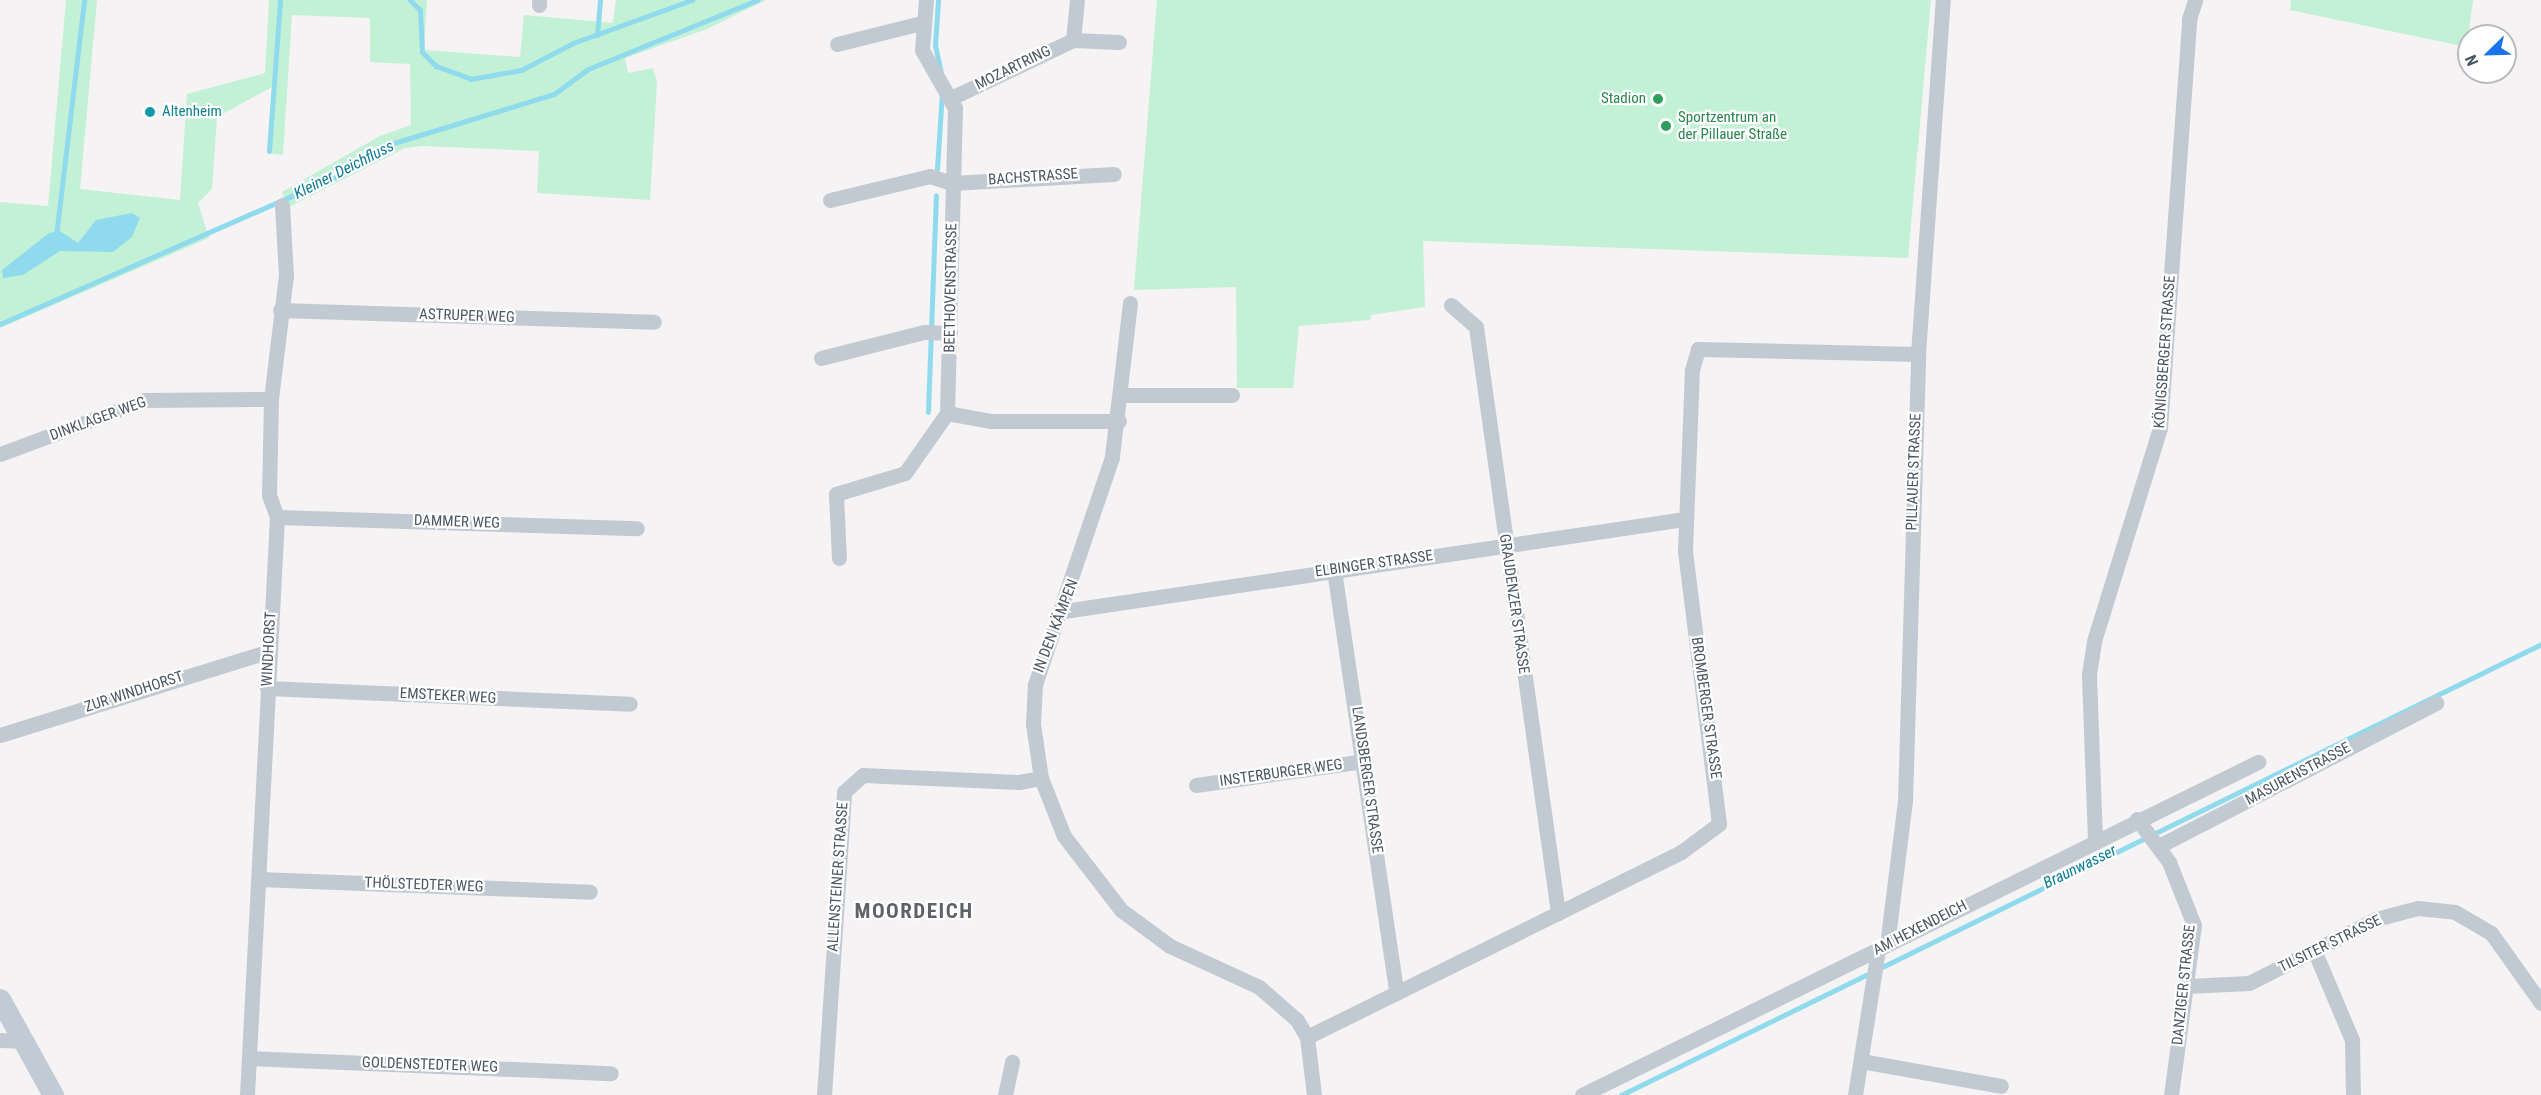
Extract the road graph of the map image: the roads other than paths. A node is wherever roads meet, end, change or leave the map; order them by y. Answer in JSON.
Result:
{"nodes":[{"id":1,"x":926,"y":0,"type":"edge"},
{"id":2,"x":1077,"y":0,"type":"edge"},
{"id":3,"x":1943,"y":0,"type":"edge"},
{"id":4,"x":2195,"y":0,"type":"edge"},
{"id":5,"x":921,"y":23,"type":"junction"},
{"id":6,"x":1072,"y":40,"type":"junction"},
{"id":7,"x":1119,"y":42,"type":"dead end"},
{"id":8,"x":837,"y":44,"type":"dead end"},
{"id":9,"x":950,"y":93,"type":"junction"},
{"id":10,"x":1114,"y":174,"type":"dead end"},
{"id":11,"x":952,"y":183,"type":"junction"},
{"id":12,"x":830,"y":200,"type":"dead end"},
{"id":13,"x":282,"y":205,"type":"dead end"},
{"id":14,"x":1130,"y":303,"type":"dead end"},
{"id":15,"x":1451,"y":305,"type":"dead end"},
{"id":16,"x":280,"y":310,"type":"junction"},
{"id":17,"x":654,"y":322,"type":"dead end"},
{"id":18,"x":937,"y":332,"type":"junction"},
{"id":19,"x":1918,"y":354,"type":"junction"},
{"id":20,"x":821,"y":358,"type":"dead end"},
{"id":21,"x":1122,"y":395,"type":"junction"},
{"id":22,"x":1232,"y":395,"type":"dead end"},
{"id":23,"x":271,"y":399,"type":"junction"},
{"id":24,"x":947,"y":413,"type":"junction"},
{"id":25,"x":1119,"y":421,"type":"junction"},
{"id":26,"x":0,"y":454,"type":"edge"},
{"id":27,"x":277,"y":517,"type":"junction"},
{"id":28,"x":1685,"y":519,"type":"junction"},
{"id":29,"x":637,"y":528,"type":"dead end"},
{"id":30,"x":1506,"y":545,"type":"junction"},
{"id":31,"x":839,"y":558,"type":"dead end"},
{"id":32,"x":1334,"y":570,"type":"junction"},
{"id":33,"x":1064,"y":611,"type":"junction"},
{"id":34,"x":269,"y":651,"type":"junction"},
{"id":35,"x":267,"y":688,"type":"junction"},
{"id":36,"x":2436,"y":703,"type":"dead end"},
{"id":37,"x":630,"y":704,"type":"dead end"},
{"id":38,"x":0,"y":735,"type":"edge"},
{"id":39,"x":1365,"y":761,"type":"junction"},
{"id":40,"x":2258,"y":762,"type":"dead end"},
{"id":41,"x":1041,"y":778,"type":"junction"},
{"id":42,"x":1196,"y":785,"type":"dead end"},
{"id":43,"x":2141,"y":823,"type":"junction"},
{"id":44,"x":2095,"y":840,"type":"junction"},
{"id":45,"x":2159,"y":846,"type":"junction"},
{"id":46,"x":259,"y":879,"type":"junction"},
{"id":47,"x":590,"y":892,"type":"dead end"},
{"id":48,"x":1558,"y":914,"type":"junction"},
{"id":49,"x":1881,"y":950,"type":"junction"},
{"id":50,"x":2314,"y":950,"type":"junction"},
{"id":51,"x":2187,"y":986,"type":"junction"},
{"id":52,"x":1396,"y":991,"type":"junction"},
{"id":53,"x":0,"y":999,"type":"edge"},
{"id":54,"x":2541,"y":1003,"type":"edge"},
{"id":55,"x":1307,"y":1037,"type":"junction"},
{"id":56,"x":0,"y":1040,"type":"edge"},
{"id":57,"x":26,"y":1041,"type":"junction"},
{"id":58,"x":249,"y":1058,"type":"junction"},
{"id":59,"x":1861,"y":1061,"type":"junction"},
{"id":60,"x":1012,"y":1062,"type":"dead end"},
{"id":61,"x":611,"y":1073,"type":"dead end"},
{"id":62,"x":2001,"y":1086,"type":"dead end"},
{"id":63,"x":53,"y":1095,"type":"edge"},
{"id":64,"x":247,"y":1095,"type":"edge"},
{"id":65,"x":824,"y":1095,"type":"edge"},
{"id":66,"x":1005,"y":1095,"type":"edge"},
{"id":67,"x":1314,"y":1095,"type":"edge"},
{"id":68,"x":1582,"y":1095,"type":"edge"},
{"id":69,"x":1855,"y":1095,"type":"edge"},
{"id":70,"x":2170,"y":1095,"type":"edge"},
{"id":71,"x":2353,"y":1095,"type":"edge"}],
"edges":[{"from":1,"to":5,"type":"street"},
{"from":2,"to":6,"type":"street"},
{"from":3,"to":19,"type":"street","name":"PILLAUER STRASSE"},
{"from":4,"to":44,"type":"street","name":"KÖNIGSBERGER STRASSE"},
{"from":5,"to":8,"type":"street"},
{"from":5,"to":9,"type":"street"},
{"from":6,"to":7,"type":"street","name":"MOZARTRING"},
{"from":6,"to":9,"type":"street","name":"MOZARTRING"},
{"from":9,"to":11,"type":"street","name":"BEETHOVENSTRASSE"},
{"from":10,"to":11,"type":"street","name":"BACHSTRASSE"},
{"from":11,"to":12,"type":"street","name":"BACHSTRASSE"},
{"from":11,"to":18,"type":"street","name":"BEETHOVENSTRASSE"},
{"from":13,"to":16,"type":"street","name":"WINDHORST"},
{"from":14,"to":21,"type":"street","name":"IN DEN KÄMPEN"},
{"from":15,"to":30,"type":"street","name":"GRAUDENZER STRASSE"},
{"from":16,"to":17,"type":"street","name":"ASTRUPER WEG"},
{"from":16,"to":23,"type":"street","name":"WINDHORST"},
{"from":18,"to":20,"type":"street"},
{"from":18,"to":24,"type":"street","name":"BEETHOVENSTRASSE"},
{"from":19,"to":28,"type":"street","name":"BROMBERGER STRASSE"},
{"from":19,"to":49,"type":"street","name":"PILLAUER STRASSE"},
{"from":21,"to":22,"type":"street"},
{"from":21,"to":25,"type":"street","name":"IN DEN KÄMPEN"},
{"from":23,"to":26,"type":"street","name":"DINKLAGER WEG"},
{"from":23,"to":27,"type":"street","name":"WINDHORST"},
{"from":24,"to":25,"type":"street"},
{"from":24,"to":31,"type":"street"},
{"from":25,"to":33,"type":"street","name":"IN DEN KÄMPEN"},
{"from":27,"to":29,"type":"street","name":"DAMMER WEG"},
{"from":27,"to":34,"type":"street","name":"WINDHORST"},
{"from":28,"to":30,"type":"street","name":"ELBINGER STRASSE"},
{"from":28,"to":48,"type":"street","name":"BROMBERGER STRASSE"},
{"from":30,"to":32,"type":"street","name":"ELBINGER STRASSE"},
{"from":30,"to":48,"type":"street","name":"GRAUDENZER STRASSE"},
{"from":32,"to":33,"type":"street","name":"ELBINGER STRASSE"},
{"from":32,"to":39,"type":"street","name":"LANDSBERGER STRASSE"},
{"from":33,"to":41,"type":"street","name":"IN DEN KÄMPEN"},
{"from":34,"to":35,"type":"street","name":"WINDHORST"},
{"from":34,"to":38,"type":"street","name":"ZUR WINDHORST"},
{"from":35,"to":37,"type":"street","name":"EMSTEKER WEG"},
{"from":35,"to":46,"type":"street","name":"WINDHORST"},
{"from":36,"to":45,"type":"street","name":"MASURENSTRASSE"},
{"from":39,"to":42,"type":"street","name":"INSTERBURGER WEG"},
{"from":39,"to":52,"type":"street","name":"LANDSBERGER STRASSE"},
{"from":40,"to":43,"type":"street","name":"AM HEXENDEICH"},
{"from":41,"to":55,"type":"street","name":"IN DEN KÄMPEN"},
{"from":41,"to":65,"type":"street","name":"ALLENSTEINER STRASSE"},
{"from":43,"to":44,"type":"street","name":"AM HEXENDEICH"},
{"from":43,"to":45,"type":"street","name":"DANZIGER STRASSE"},
{"from":44,"to":49,"type":"street","name":"AM HEXENDEICH"},
{"from":45,"to":51,"type":"street","name":"DANZIGER STRASSE"},
{"from":46,"to":47,"type":"street","name":"THÖLSTEDTER WEG"},
{"from":46,"to":58,"type":"street","name":"WINDHORST"},
{"from":48,"to":52,"type":"street","name":"BROMBERGER STRASSE"},
{"from":49,"to":59,"type":"street","name":"PILLAUER STRASSE"},
{"from":49,"to":68,"type":"street","name":"AM HEXENDEICH"},
{"from":50,"to":51,"type":"street","name":"TILSITER STRASSE"},
{"from":50,"to":54,"type":"street","name":"TILSITER STRASSE"},
{"from":50,"to":71,"type":"street"},
{"from":51,"to":70,"type":"street","name":"DANZIGER STRASSE"},
{"from":52,"to":55,"type":"street","name":"BROMBERGER STRASSE"},
{"from":53,"to":57,"type":"main road"},
{"from":55,"to":67,"type":"street"},
{"from":56,"to":57,"type":"street"},
{"from":57,"to":63,"type":"main road"},
{"from":58,"to":61,"type":"street","name":"GOLDENSTEDTER WEG"},
{"from":58,"to":64,"type":"street","name":"WINDHORST"},
{"from":59,"to":62,"type":"street"},
{"from":59,"to":69,"type":"street","name":"PILLAUER STRASSE"},
{"from":60,"to":66,"type":"street"}]}
